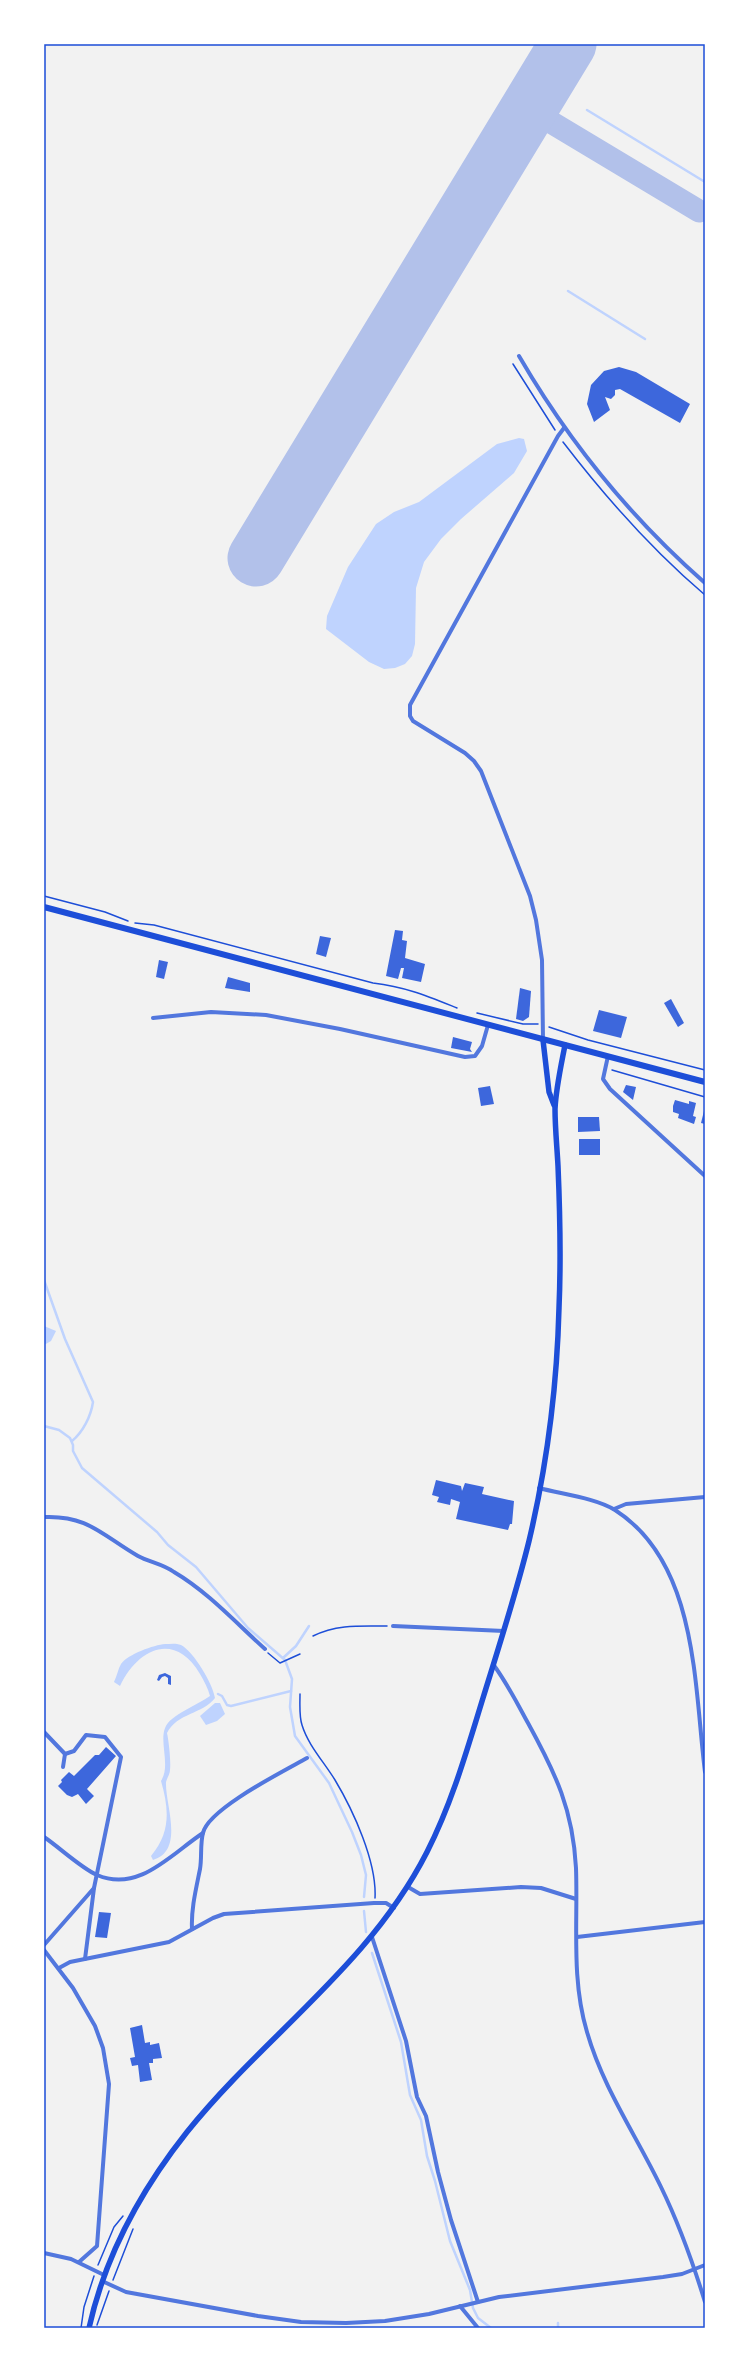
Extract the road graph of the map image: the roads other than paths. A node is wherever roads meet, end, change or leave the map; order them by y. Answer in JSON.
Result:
{"nodes":[{"id":1,"x":519,"y":356,"type":"dead end"},
{"id":2,"x":564,"y":428,"type":"junction"},
{"id":3,"x":705,"y":584,"type":"edge"},
{"id":4,"x":44,"y":907,"type":"edge"},
{"id":5,"x":153,"y":1018,"type":"dead end"},
{"id":6,"x":488,"y":1025,"type":"junction"},
{"id":7,"x":543,"y":1040,"type":"junction"},
{"id":8,"x":565,"y":1045,"type":"junction"},
{"id":9,"x":608,"y":1056,"type":"junction"},
{"id":10,"x":705,"y":1082,"type":"edge"},
{"id":11,"x":555,"y":1107,"type":"junction"},
{"id":12,"x":705,"y":1176,"type":"edge"},
{"id":13,"x":539,"y":1488,"type":"junction"},
{"id":14,"x":705,"y":1497,"type":"edge"},
{"id":15,"x":614,"y":1509,"type":"junction"},
{"id":16,"x":44,"y":1517,"type":"edge"},
{"id":17,"x":393,"y":1626,"type":"road end"},
{"id":18,"x":504,"y":1631,"type":"junction"},
{"id":19,"x":265,"y":1649,"type":"road end"},
{"id":20,"x":493,"y":1664,"type":"junction"},
{"id":21,"x":44,"y":1732,"type":"edge"},
{"id":22,"x":65,"y":1754,"type":"junction"},
{"id":23,"x":307,"y":1758,"type":"dead end"},
{"id":24,"x":63,"y":1767,"type":"dead end"},
{"id":25,"x":705,"y":1772,"type":"edge"},
{"id":26,"x":203,"y":1833,"type":"junction"},
{"id":27,"x":44,"y":1837,"type":"edge"},
{"id":28,"x":97,"y":1875,"type":"junction"},
{"id":29,"x":408,"y":1887,"type":"junction"},
{"id":30,"x":94,"y":1888,"type":"junction"},
{"id":31,"x":576,"y":1899,"type":"junction"},
{"id":32,"x":394,"y":1908,"type":"junction"},
{"id":33,"x":705,"y":1922,"type":"edge"},
{"id":34,"x":192,"y":1929,"type":"junction"},
{"id":35,"x":372,"y":1937,"type":"junction"},
{"id":36,"x":577,"y":1937,"type":"junction"},
{"id":37,"x":44,"y":1946,"type":"edge"},
{"id":38,"x":44,"y":1950,"type":"edge"},
{"id":39,"x":85,"y":1959,"type":"junction"},
{"id":40,"x":59,"y":1968,"type":"junction"},
{"id":41,"x":44,"y":2253,"type":"edge"},
{"id":42,"x":79,"y":2262,"type":"junction"},
{"id":43,"x":705,"y":2265,"type":"edge"},
{"id":44,"x":694,"y":2269,"type":"junction"},
{"id":45,"x":104,"y":2275,"type":"junction"},
{"id":46,"x":102,"y":2281,"type":"junction"},
{"id":47,"x":705,"y":2302,"type":"edge"},
{"id":48,"x":474,"y":2303,"type":"junction"},
{"id":49,"x":460,"y":2306,"type":"junction"},
{"id":50,"x":89,"y":2328,"type":"edge"},
{"id":51,"x":478,"y":2328,"type":"edge"}],
"edges":[{"from":1,"to":2,"type":"street"},
{"from":2,"to":3,"type":"street"},
{"from":2,"to":7,"type":"street"},
{"from":4,"to":6,"type":"main road"},
{"from":5,"to":6,"type":"street"},
{"from":6,"to":7,"type":"main road"},
{"from":7,"to":8,"type":"main road"},
{"from":7,"to":11,"type":"main road"},
{"from":8,"to":9,"type":"main road"},
{"from":8,"to":11,"type":"main road"},
{"from":9,"to":10,"type":"main road"},
{"from":9,"to":12,"type":"street"},
{"from":11,"to":13,"type":"main road"},
{"from":13,"to":15,"type":"street"},
{"from":13,"to":18,"type":"main road"},
{"from":14,"to":15,"type":"street"},
{"from":15,"to":25,"type":"street"},
{"from":16,"to":19,"type":"street"},
{"from":17,"to":18,"type":"street"},
{"from":18,"to":20,"type":"main road"},
{"from":20,"to":29,"type":"main road"},
{"from":20,"to":31,"type":"street"},
{"from":21,"to":22,"type":"street"},
{"from":22,"to":24,"type":"street"},
{"from":22,"to":28,"type":"street"},
{"from":23,"to":26,"type":"street"},
{"from":26,"to":28,"type":"street"},
{"from":26,"to":34,"type":"street"},
{"from":27,"to":28,"type":"street"},
{"from":28,"to":30,"type":"street"},
{"from":29,"to":31,"type":"street"},
{"from":29,"to":32,"type":"main road"},
{"from":30,"to":37,"type":"street"},
{"from":30,"to":39,"type":"street"},
{"from":31,"to":36,"type":"street"},
{"from":32,"to":34,"type":"street"},
{"from":32,"to":35,"type":"main road"},
{"from":33,"to":36,"type":"street"},
{"from":34,"to":39,"type":"street"},
{"from":35,"to":45,"type":"main road"},
{"from":35,"to":48,"type":"street"},
{"from":36,"to":44,"type":"street"},
{"from":38,"to":40,"type":"street"},
{"from":39,"to":40,"type":"street"},
{"from":40,"to":42,"type":"street"},
{"from":41,"to":42,"type":"street"},
{"from":42,"to":45,"type":"street"},
{"from":43,"to":44,"type":"street"},
{"from":44,"to":47,"type":"street"},
{"from":44,"to":48,"type":"street"},
{"from":45,"to":46,"type":"main road"},
{"from":46,"to":49,"type":"street"},
{"from":46,"to":50,"type":"main road"},
{"from":48,"to":49,"type":"street"},
{"from":49,"to":51,"type":"street"}]}
